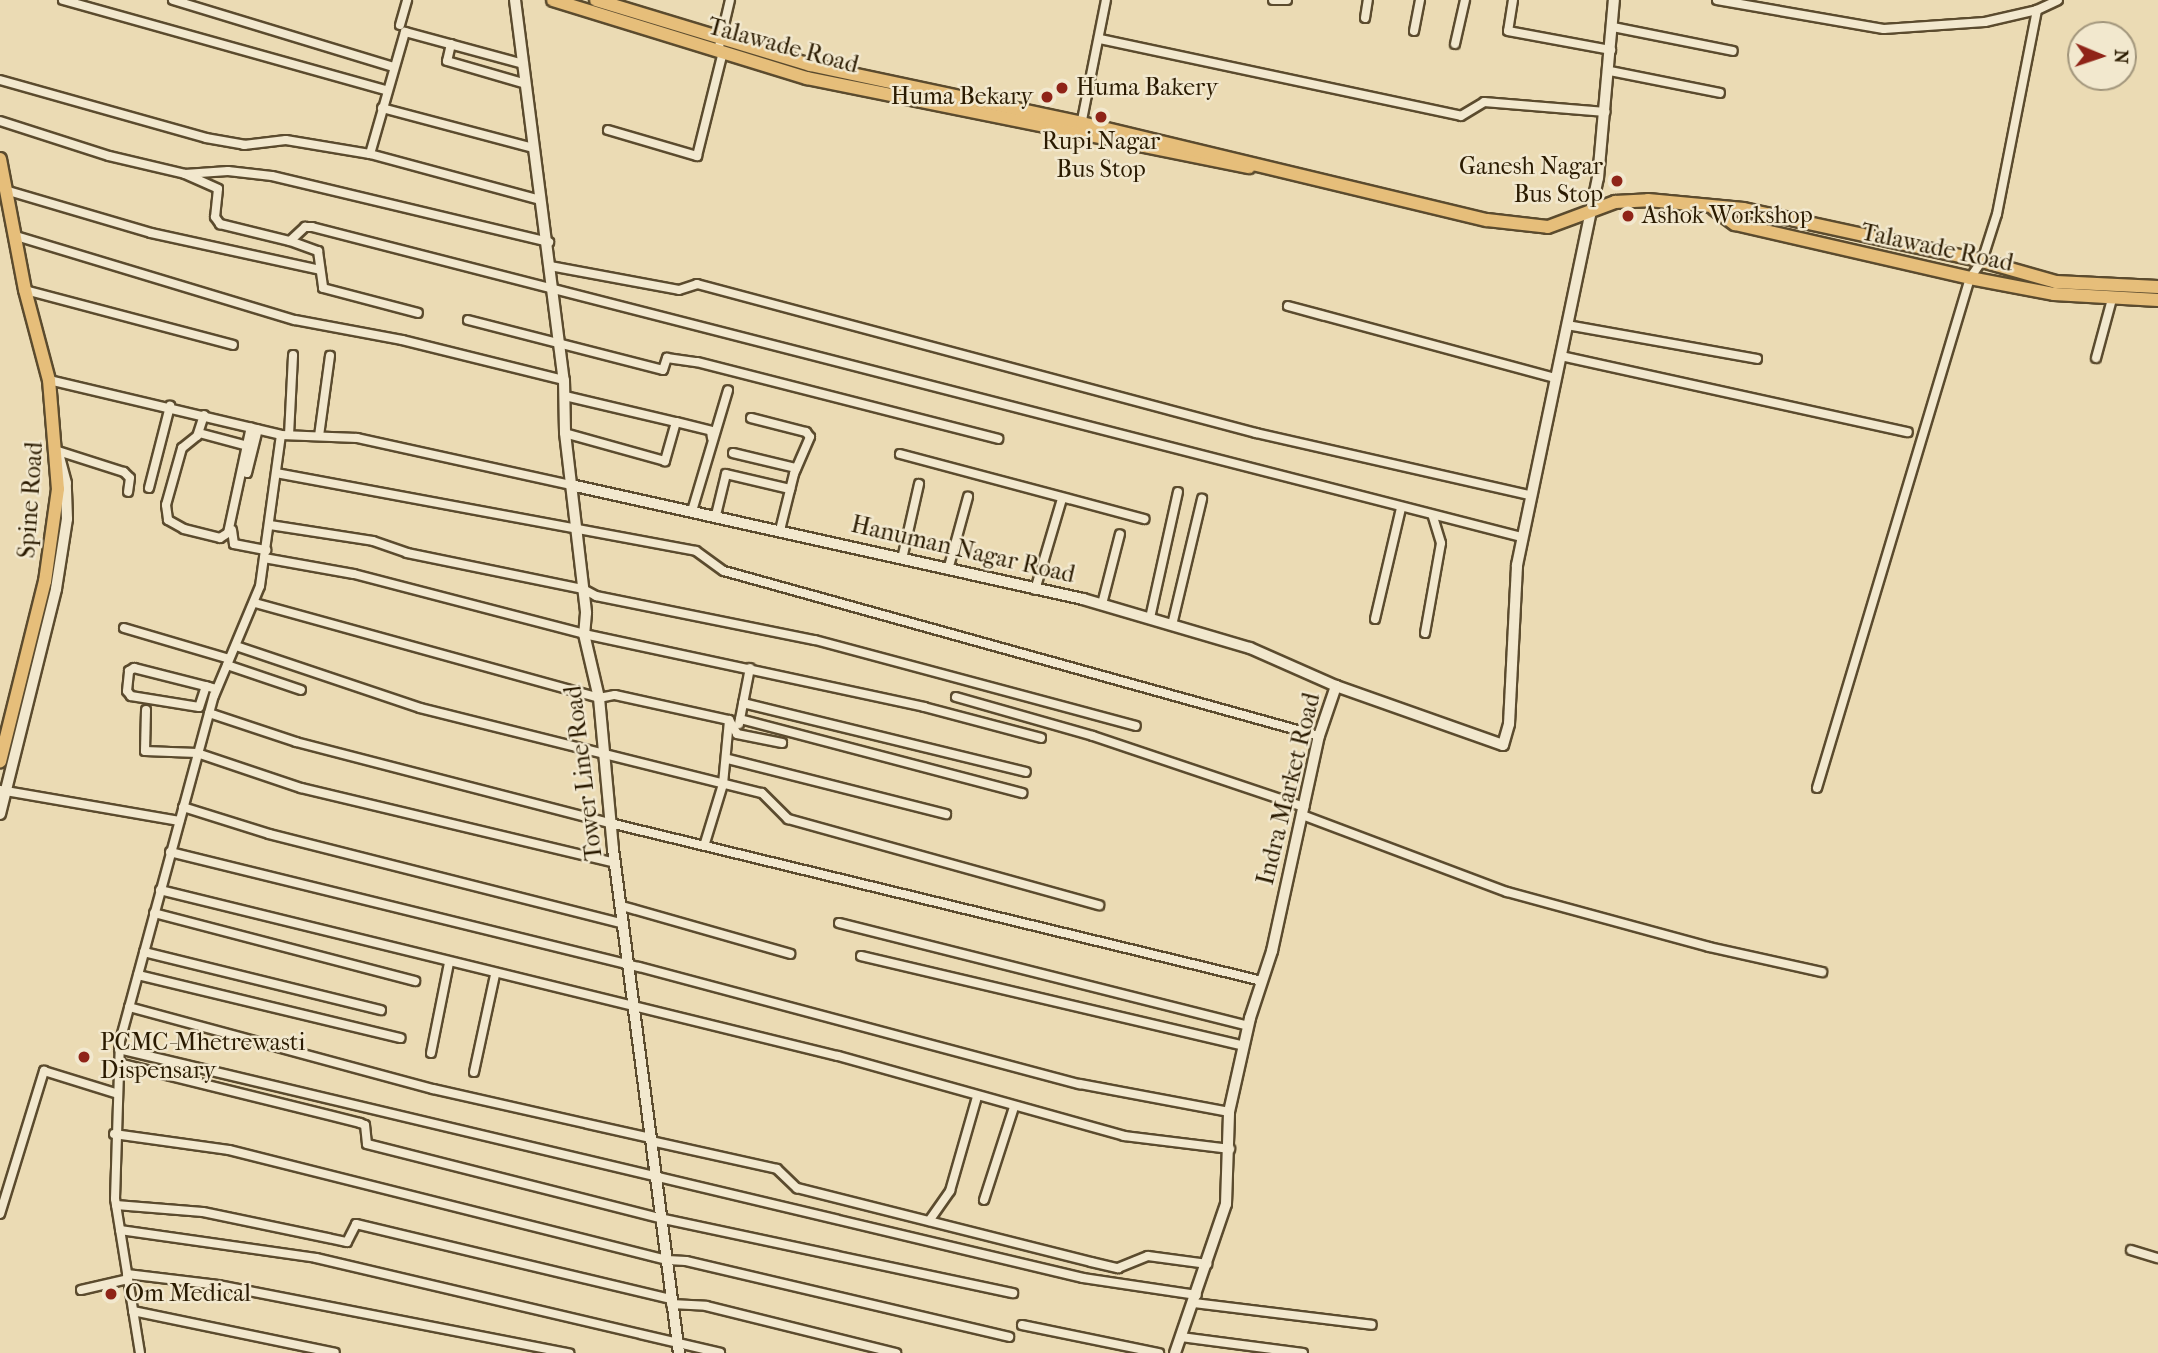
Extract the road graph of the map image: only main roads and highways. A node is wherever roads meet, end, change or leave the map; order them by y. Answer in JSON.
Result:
{"nodes":[{"id":1,"x":552,"y":0,"type":"edge"},
{"id":2,"x":596,"y":0,"type":"edge"},
{"id":3,"x":721,"y":47,"type":"junction"},
{"id":4,"x":0,"y":159,"type":"edge"},
{"id":5,"x":1714,"y":209,"type":"junction"},
{"id":6,"x":2158,"y":287,"type":"edge"},
{"id":7,"x":2158,"y":300,"type":"edge"},
{"id":8,"x":0,"y":761,"type":"edge"}],
"edges":[{"from":1,"to":3,"type":"main road","name":"Talawade Road"},
{"from":2,"to":3,"type":"main road","name":"Talawade Road"},
{"from":3,"to":5,"type":"main road","name":"Talawade Road"},
{"from":4,"to":8,"type":"main road","name":"Spine Road"},
{"from":5,"to":6,"type":"main road","name":"Talawade Road"},
{"from":5,"to":7,"type":"main road","name":"Talawade Road"}]}
